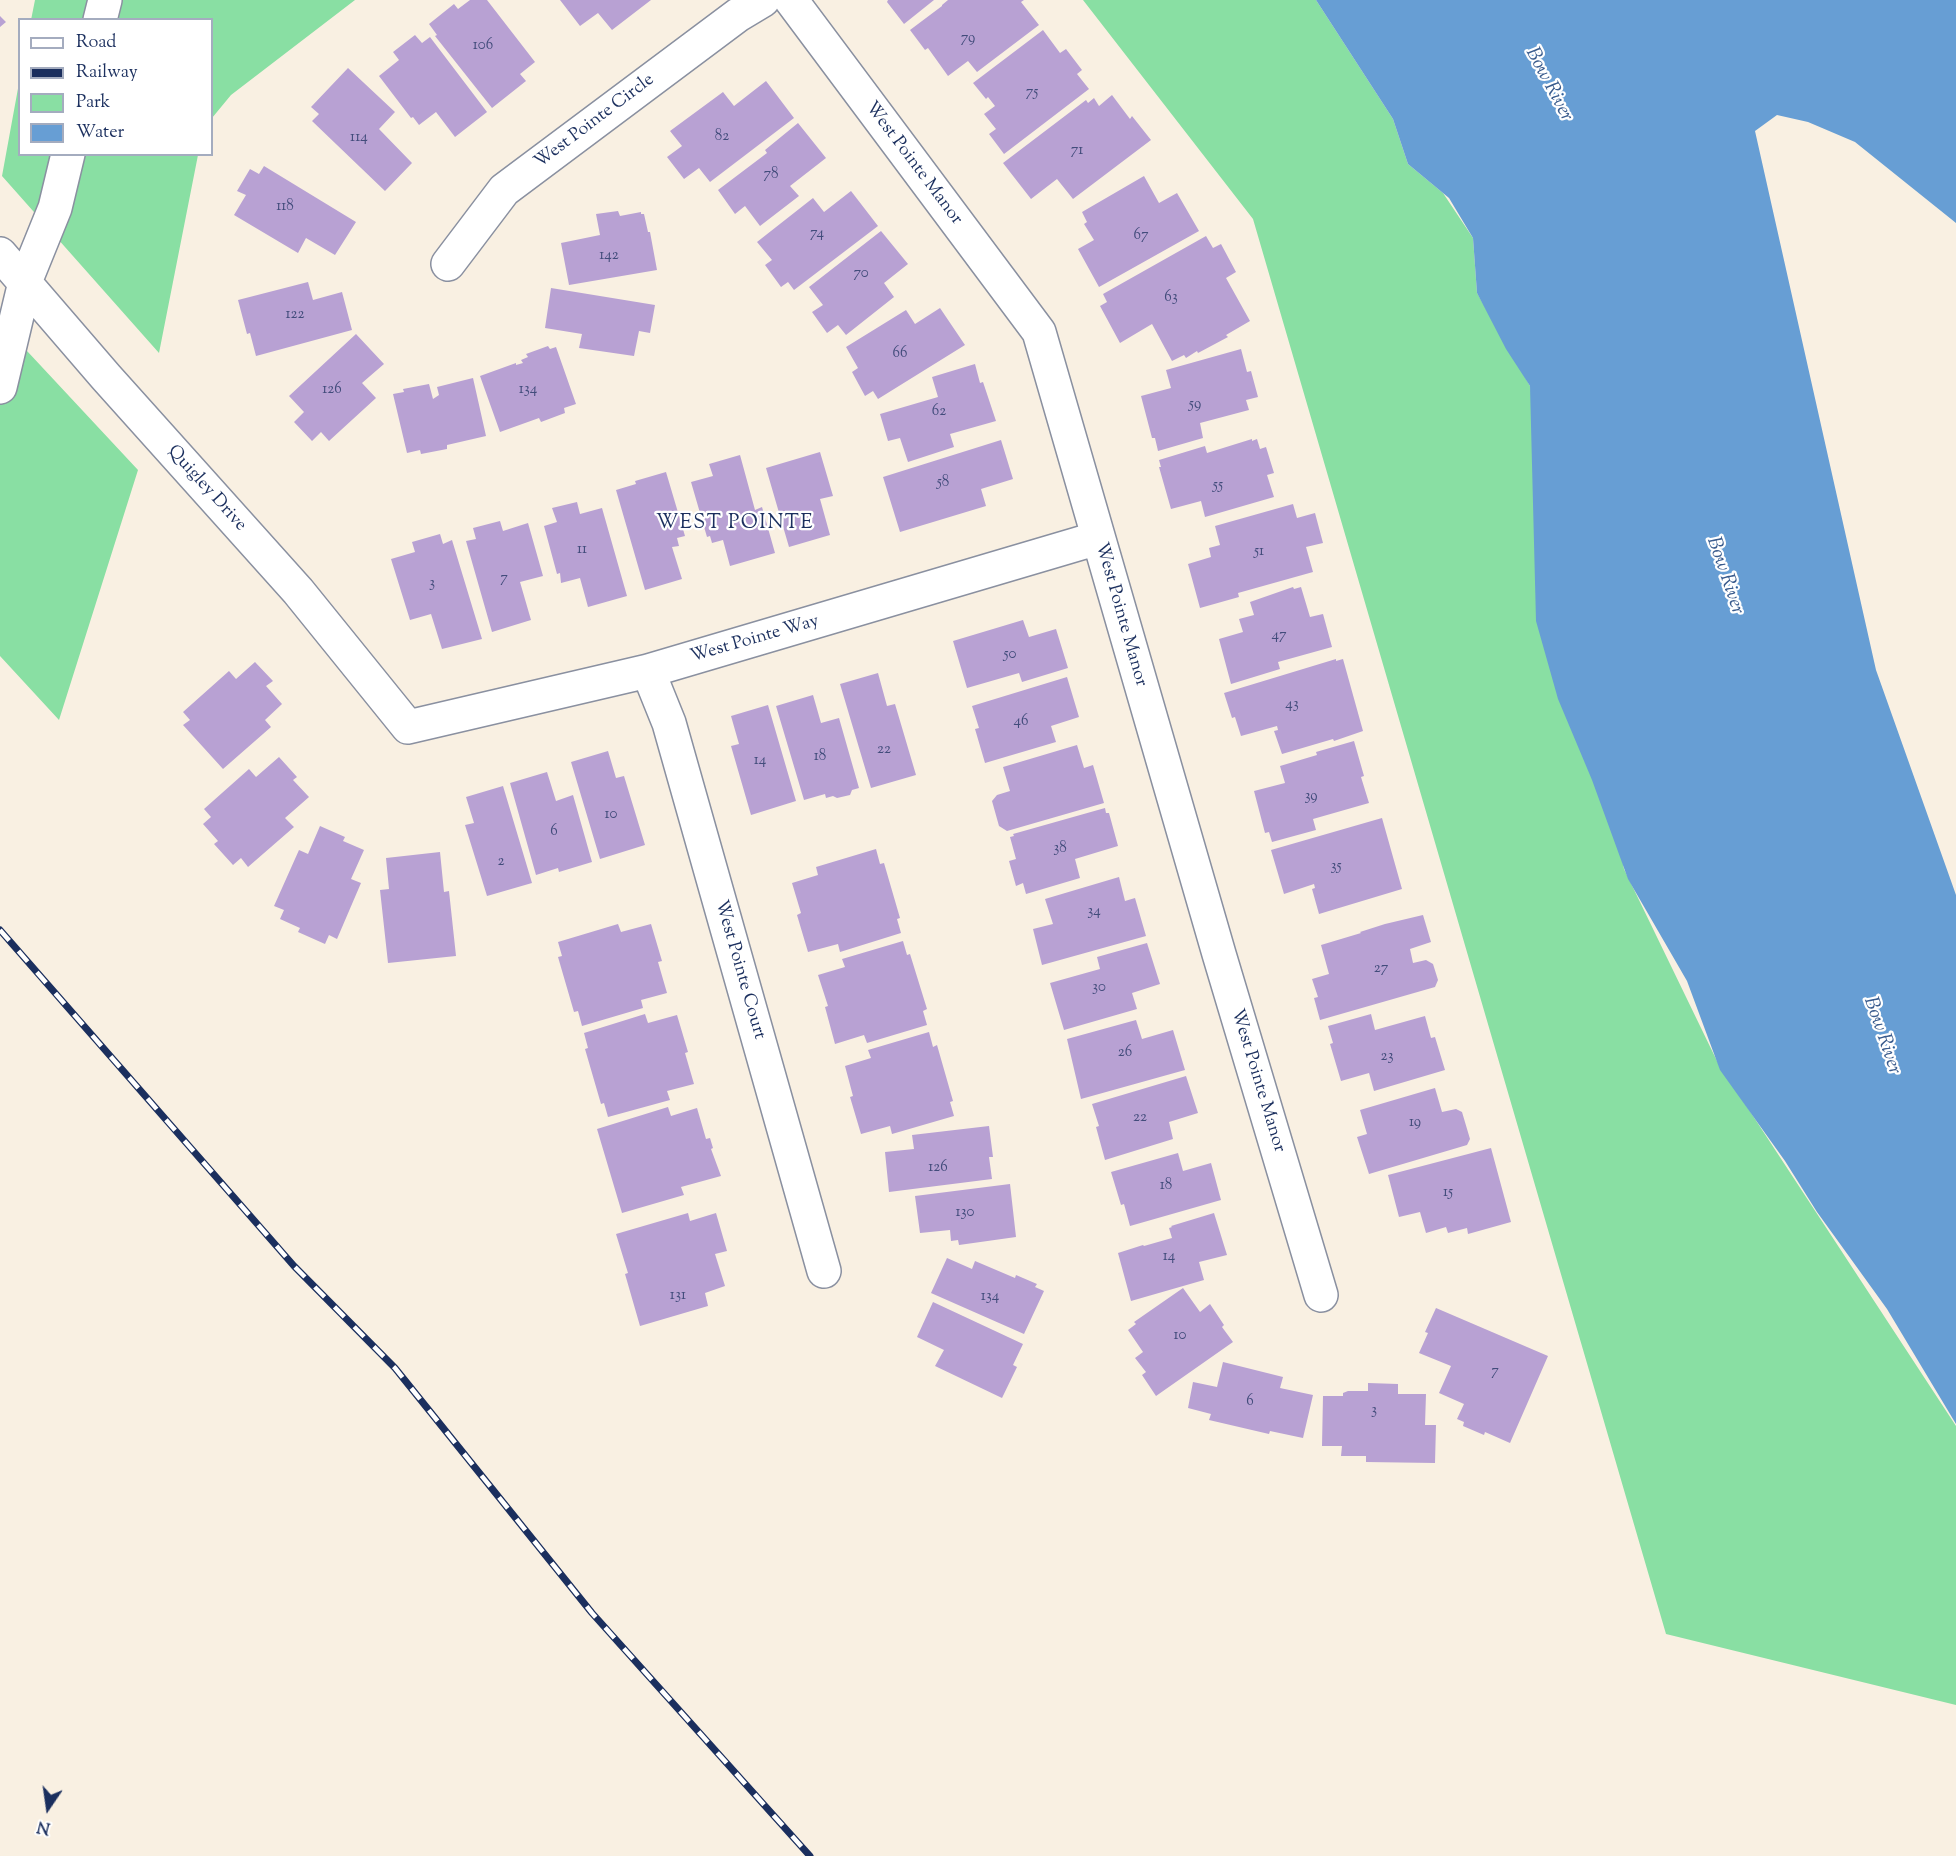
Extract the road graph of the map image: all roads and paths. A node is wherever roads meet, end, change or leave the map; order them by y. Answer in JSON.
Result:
{"nodes":[{"id":1,"x":105,"y":0,"type":"edge"},
{"id":2,"x":763,"y":0,"type":"edge"},
{"id":3,"x":791,"y":0,"type":"edge"},
{"id":4,"x":100,"y":18,"type":"edge"},
{"id":5,"x":68,"y":156,"type":"edge"},
{"id":6,"x":0,"y":254,"type":"edge"},
{"id":7,"x":448,"y":264,"type":"dead end"},
{"id":8,"x":25,"y":282,"type":"junction"},
{"id":9,"x":0,"y":387,"type":"edge"},
{"id":10,"x":1098,"y":538,"type":"junction"},
{"id":11,"x":648,"y":672,"type":"junction"},
{"id":12,"x":408,"y":727,"type":"joint"},
{"id":13,"x":824,"y":1271,"type":"dead end"},
{"id":14,"x":1321,"y":1295,"type":"dead end"}],
"edges":[{"from":1,"to":4,"type":"street"},
{"from":2,"to":7,"type":"street","name":"West Pointe Circle"},
{"from":3,"to":10,"type":"street","name":"West Pointe Manor"},
{"from":5,"to":8,"type":"street"},
{"from":6,"to":8,"type":"street","name":"Quigley Drive"},
{"from":8,"to":9,"type":"street"},
{"from":8,"to":12,"type":"street","name":"Quigley Drive"},
{"from":10,"to":11,"type":"street","name":"West Pointe Way"},
{"from":10,"to":14,"type":"street","name":"West Pointe Manor"},
{"from":11,"to":12,"type":"street","name":"West Pointe Way"},
{"from":11,"to":13,"type":"street","name":"West Pointe Court"}]}
